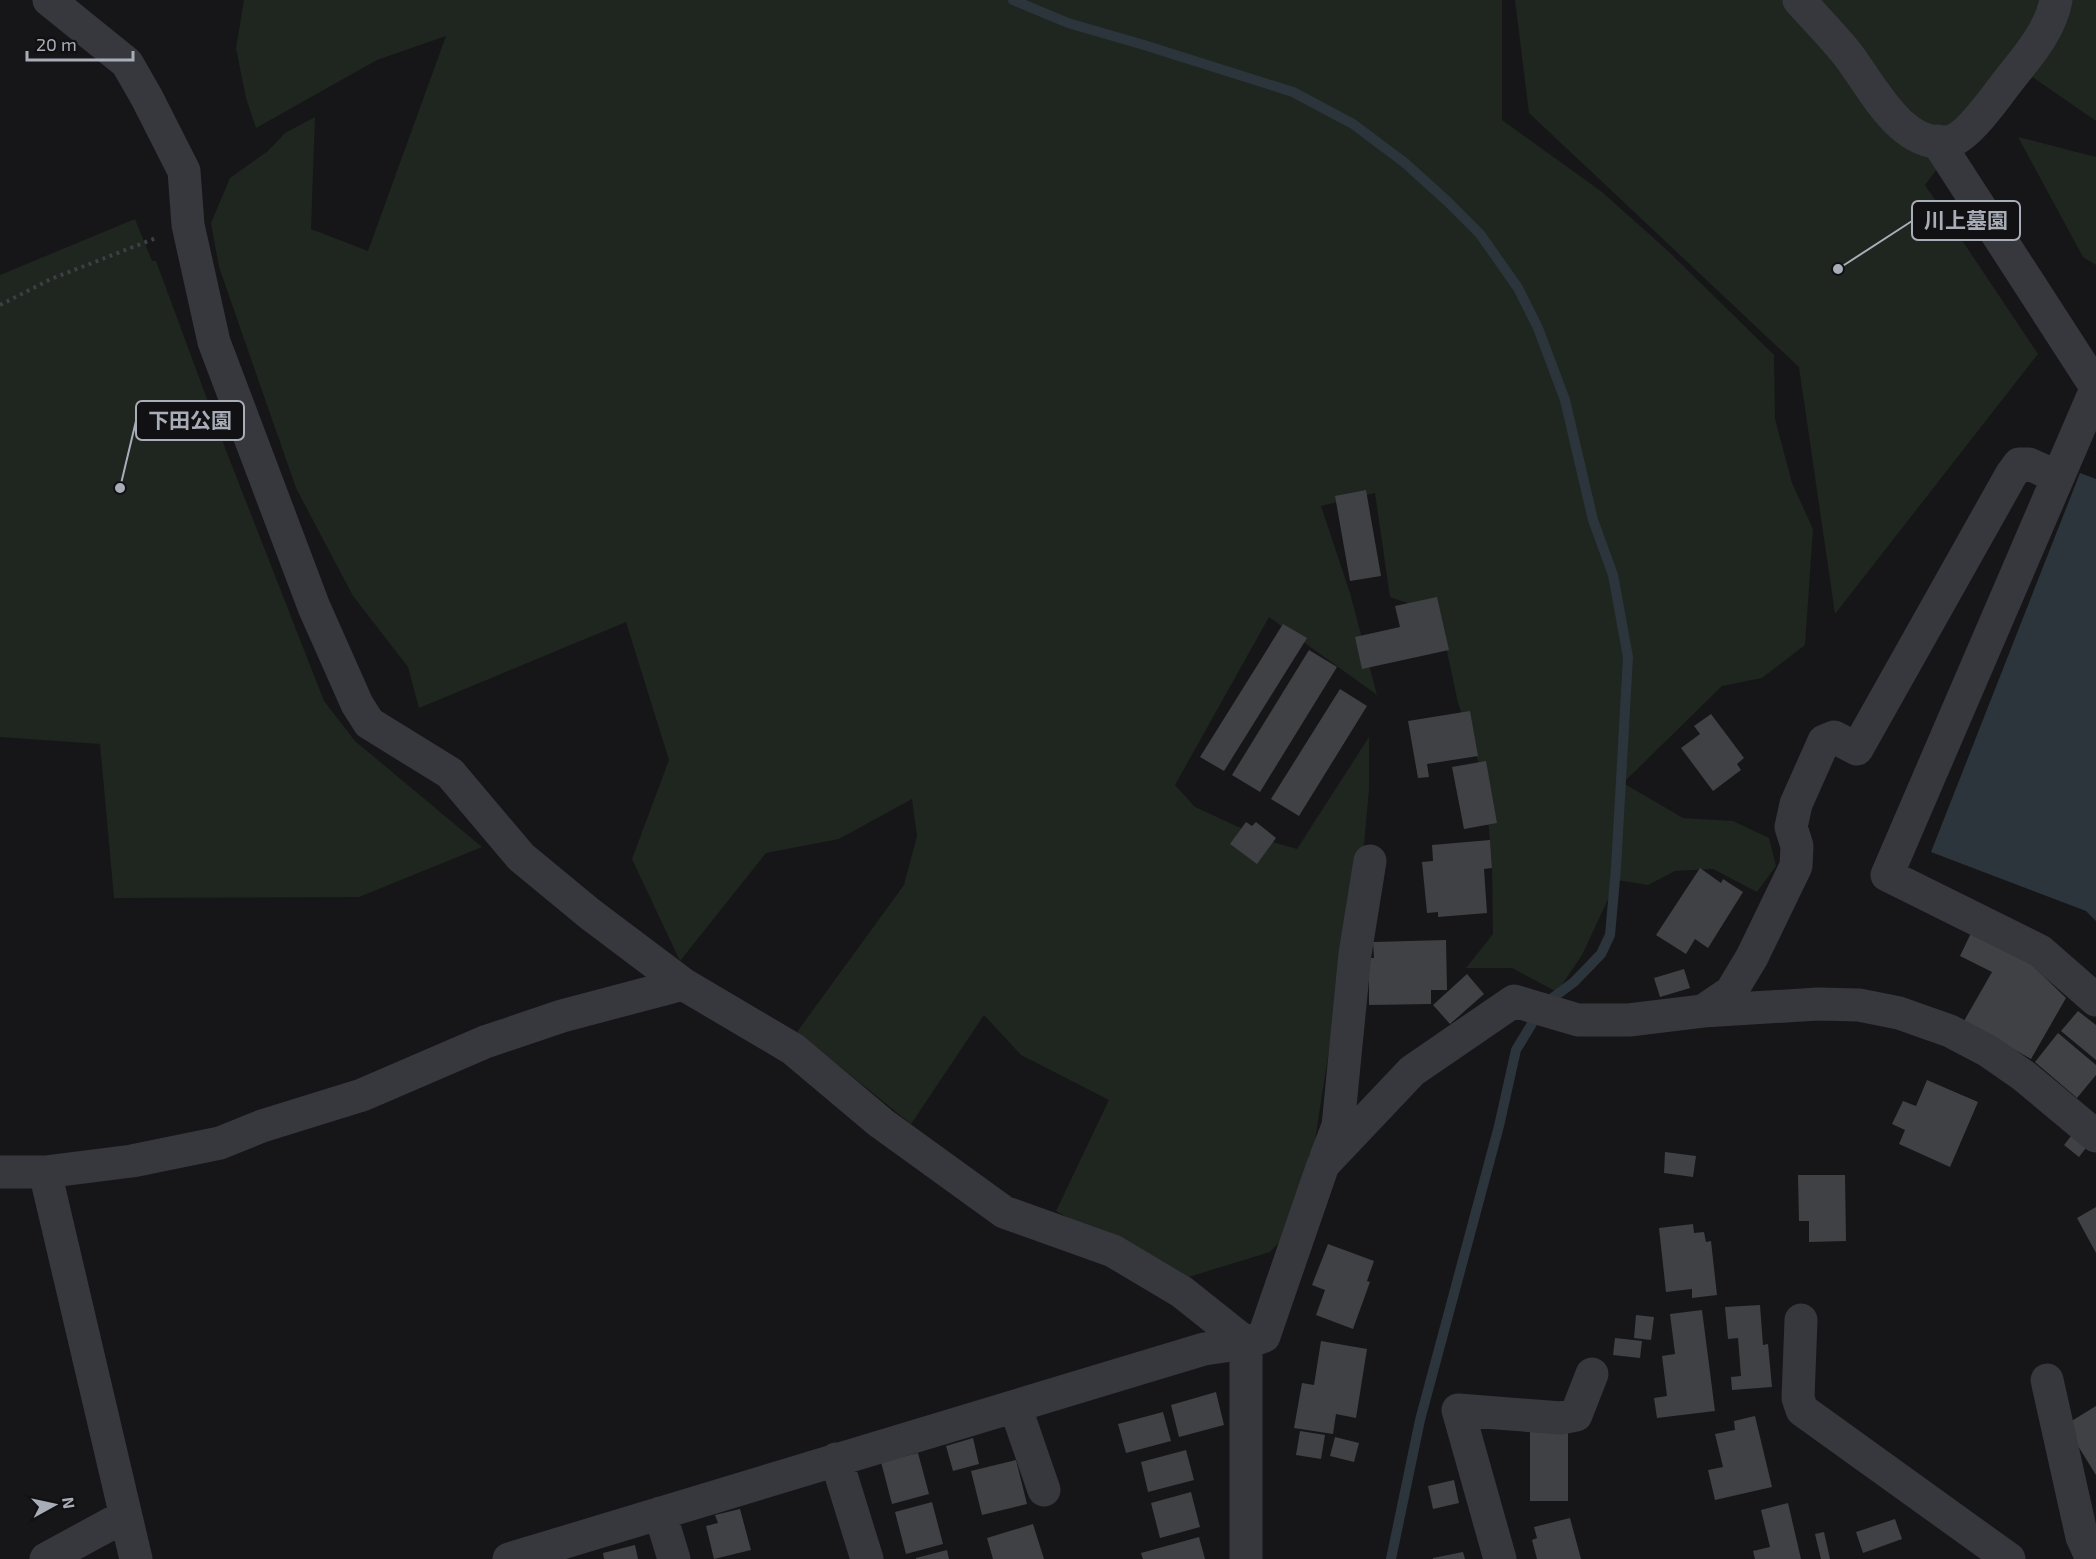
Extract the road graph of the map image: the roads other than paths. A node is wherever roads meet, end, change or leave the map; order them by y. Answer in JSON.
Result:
{"nodes":[{"id":1,"x":49,"y":0,"type":"edge"},
{"id":2,"x":1799,"y":0,"type":"edge"},
{"id":3,"x":2056,"y":0,"type":"edge"},
{"id":4,"x":1937,"y":141,"type":"junction"},
{"id":5,"x":2096,"y":388,"type":"edge"},
{"id":6,"x":2058,"y":477,"type":"junction"},
{"id":7,"x":1370,"y":861,"type":"dead end"},
{"id":8,"x":683,"y":984,"type":"junction"},
{"id":9,"x":2096,"y":1000,"type":"edge"},
{"id":10,"x":1704,"y":1011,"type":"junction"},
{"id":11,"x":2096,"y":1136,"type":"edge"},
{"id":12,"x":1323,"y":1165,"type":"junction"},
{"id":13,"x":0,"y":1172,"type":"edge"},
{"id":14,"x":45,"y":1172,"type":"junction"},
{"id":15,"x":1801,"y":1320,"type":"dead end"},
{"id":16,"x":1246,"y":1343,"type":"junction"},
{"id":17,"x":1592,"y":1374,"type":"dead end"},
{"id":18,"x":2047,"y":1380,"type":"dead end"},
{"id":19,"x":1015,"y":1406,"type":"junction"},
{"id":20,"x":836,"y":1459,"type":"junction"},
{"id":21,"x":1044,"y":1490,"type":"dead end"},
{"id":22,"x":660,"y":1513,"type":"junction"},
{"id":23,"x":125,"y":1516,"type":"junction"},
{"id":24,"x":567,"y":1550,"type":"edge"},
{"id":25,"x":2096,"y":1554,"type":"edge"},
{"id":26,"x":45,"y":1559,"type":"edge"},
{"id":27,"x":136,"y":1559,"type":"edge"},
{"id":28,"x":509,"y":1559,"type":"edge"},
{"id":29,"x":675,"y":1559,"type":"edge"},
{"id":30,"x":867,"y":1559,"type":"edge"},
{"id":31,"x":1245,"y":1559,"type":"edge"},
{"id":32,"x":1500,"y":1559,"type":"edge"},
{"id":33,"x":2009,"y":1559,"type":"edge"},
{"id":34,"x":2092,"y":1559,"type":"edge"}],
"edges":[{"from":1,"to":8,"type":"street"},
{"from":2,"to":4,"type":"street"},
{"from":3,"to":4,"type":"street"},
{"from":4,"to":5,"type":"street"},
{"from":5,"to":6,"type":"street"},
{"from":6,"to":9,"type":"street"},
{"from":6,"to":10,"type":"street"},
{"from":7,"to":12,"type":"street"},
{"from":8,"to":14,"type":"street"},
{"from":8,"to":16,"type":"street"},
{"from":10,"to":11,"type":"street"},
{"from":10,"to":12,"type":"street"},
{"from":12,"to":16,"type":"street"},
{"from":13,"to":14,"type":"street"},
{"from":14,"to":23,"type":"street"},
{"from":15,"to":33,"type":"street"},
{"from":16,"to":19,"type":"street"},
{"from":16,"to":31,"type":"street"},
{"from":17,"to":32,"type":"street"},
{"from":18,"to":34,"type":"street"},
{"from":19,"to":20,"type":"street"},
{"from":19,"to":21,"type":"street"},
{"from":20,"to":22,"type":"street"},
{"from":20,"to":30,"type":"street"},
{"from":22,"to":24,"type":"street"},
{"from":22,"to":29,"type":"street"},
{"from":23,"to":26,"type":"street"},
{"from":23,"to":27,"type":"street"},
{"from":24,"to":28,"type":"street"},
{"from":25,"to":34,"type":"street"}]}
